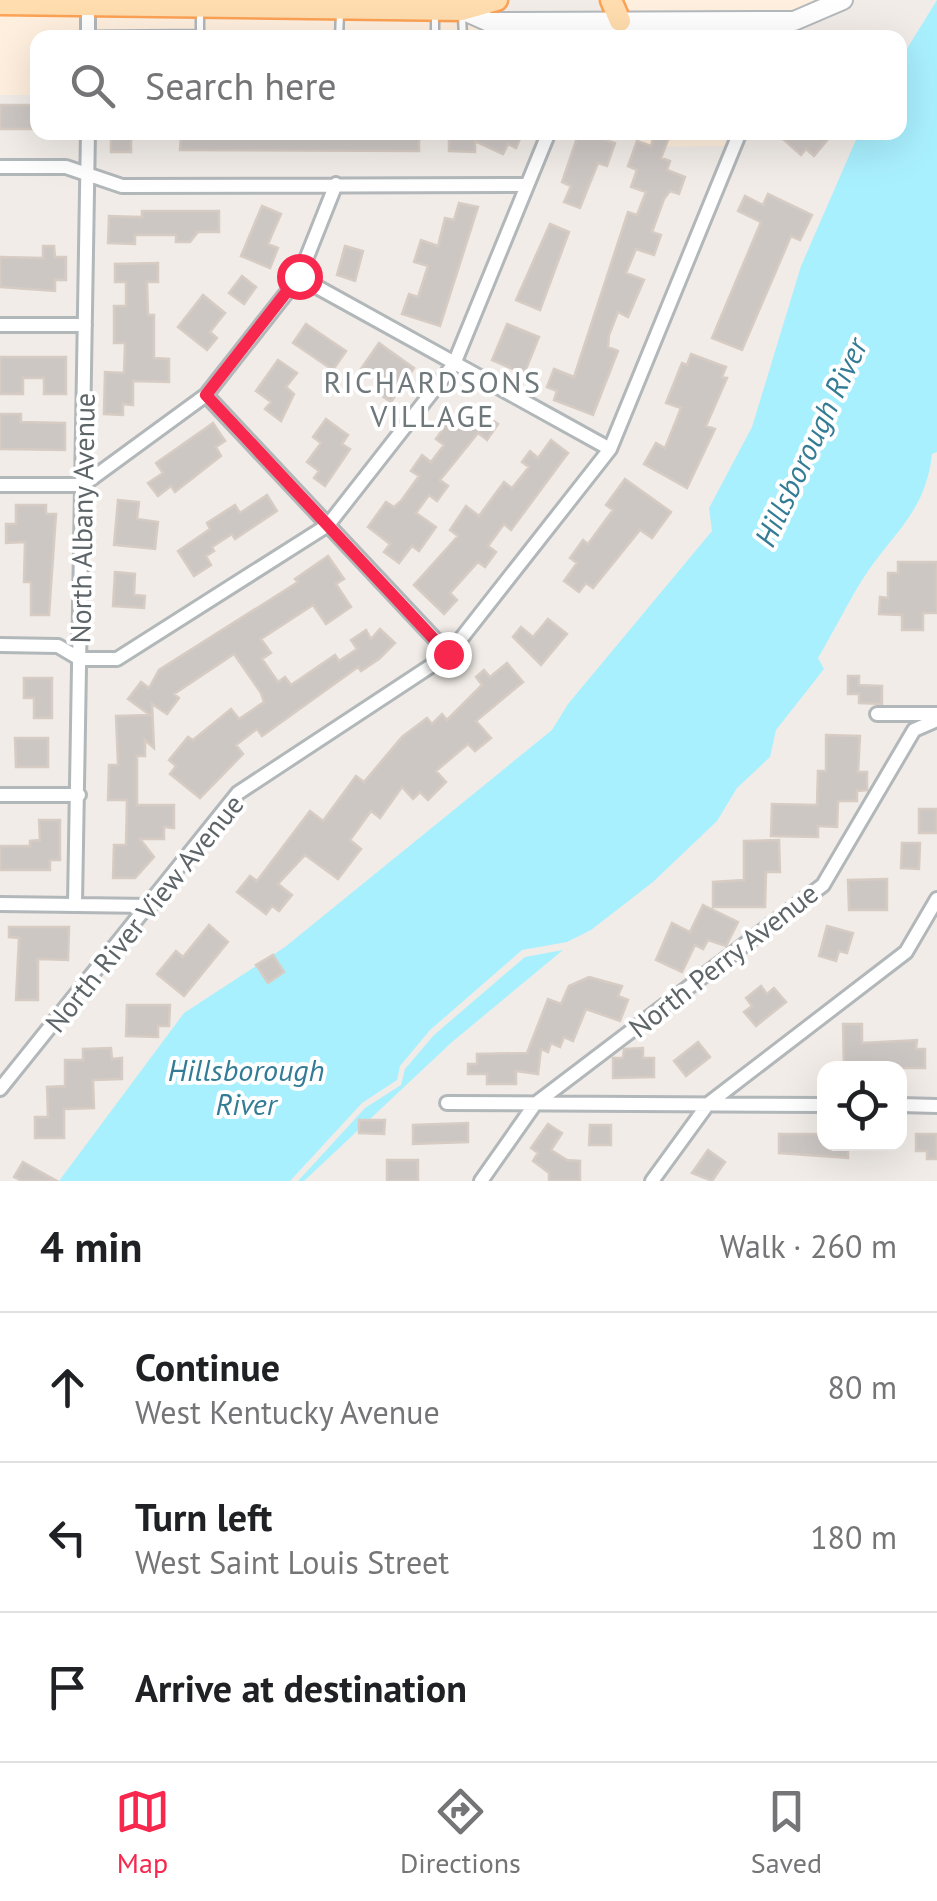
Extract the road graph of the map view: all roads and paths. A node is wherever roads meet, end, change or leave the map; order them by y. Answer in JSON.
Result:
{"nodes":[{"id":1,"x":496,"y":0,"type":"edge"},
{"id":2,"x":611,"y":0,"type":"edge"},
{"id":3,"x":842,"y":0,"type":"edge"},
{"id":4,"x":88,"y":3,"type":"edge"},
{"id":5,"x":200,"y":3,"type":"edge"},
{"id":6,"x":224,"y":3,"type":"edge"},
{"id":7,"x":0,"y":4,"type":"edge"},
{"id":8,"x":318,"y":4,"type":"edge"},
{"id":9,"x":397,"y":4,"type":"edge"},
{"id":10,"x":461,"y":5,"type":"edge"},
{"id":11,"x":435,"y":10,"type":"junction"},
{"id":12,"x":794,"y":21,"type":"junction"},
{"id":13,"x":629,"y":26,"type":"edge"},
{"id":14,"x":559,"y":29,"type":"edge"},
{"id":15,"x":92,"y":30,"type":"edge"},
{"id":16,"x":200,"y":30,"type":"edge"},
{"id":17,"x":334,"y":30,"type":"edge"},
{"id":18,"x":435,"y":30,"type":"edge"},
{"id":19,"x":462,"y":30,"type":"edge"},
{"id":20,"x":788,"y":30,"type":"edge"},
{"id":21,"x":88,"y":140,"type":"edge"},
{"id":22,"x":546,"y":140,"type":"edge"},
{"id":23,"x":737,"y":140,"type":"edge"},
{"id":24,"x":0,"y":167,"type":"edge"},
{"id":25,"x":88,"y":175,"type":"junction"},
{"id":26,"x":336,"y":184,"type":"junction"},
{"id":27,"x":526,"y":185,"type":"junction"},
{"id":28,"x":299,"y":276,"type":"junction"},
{"id":29,"x":0,"y":325,"type":"edge"},
{"id":30,"x":85,"y":325,"type":"junction"},
{"id":31,"x":454,"y":364,"type":"junction"},
{"id":32,"x":206,"y":395,"type":"junction"},
{"id":33,"x":610,"y":449,"type":"junction"},
{"id":34,"x":0,"y":485,"type":"edge"},
{"id":35,"x":83,"y":485,"type":"junction"},
{"id":36,"x":328,"y":524,"type":"junction"},
{"id":37,"x":0,"y":645,"type":"edge"},
{"id":38,"x":448,"y":654,"type":"junction"},
{"id":39,"x":80,"y":659,"type":"junction"},
{"id":40,"x":877,"y":714,"type":"dead end"},
{"id":41,"x":937,"y":717,"type":"edge"},
{"id":42,"x":0,"y":794,"type":"edge"},
{"id":43,"x":79,"y":794,"type":"junction"},
{"id":44,"x":0,"y":904,"type":"edge"},
{"id":45,"x":75,"y":904,"type":"junction"},
{"id":46,"x":152,"y":906,"type":"junction"},
{"id":47,"x":935,"y":906,"type":"edge"},
{"id":48,"x":0,"y":1088,"type":"edge"},
{"id":49,"x":447,"y":1103,"type":"dead end"},
{"id":50,"x":535,"y":1104,"type":"junction"},
{"id":51,"x":708,"y":1104,"type":"junction"},
{"id":52,"x":817,"y":1105,"type":"edge"},
{"id":53,"x":907,"y":1105,"type":"edge"},
{"id":54,"x":937,"y":1106,"type":"edge"},
{"id":55,"x":481,"y":1181,"type":"edge"},
{"id":56,"x":652,"y":1181,"type":"edge"}],
"edges":[{"from":1,"to":10,"type":"main road"},
{"from":2,"to":13,"type":"main road"},
{"from":3,"to":12,"type":"street"},
{"from":4,"to":5,"type":"main road"},
{"from":4,"to":7,"type":"main road"},
{"from":4,"to":15,"type":"street"},
{"from":5,"to":6,"type":"main road"},
{"from":5,"to":16,"type":"lane"},
{"from":6,"to":8,"type":"main road"},
{"from":8,"to":9,"type":"main road"},
{"from":8,"to":17,"type":"lane"},
{"from":9,"to":11,"type":"main road"},
{"from":10,"to":11,"type":"main road"},
{"from":10,"to":14,"type":"street"},
{"from":10,"to":19,"type":"lane"},
{"from":11,"to":18,"type":"lane"},
{"from":12,"to":13,"type":"street"},
{"from":12,"to":20,"type":"street"},
{"from":13,"to":14,"type":"street"},
{"from":21,"to":25,"type":"street","name":"North Albany Avenue"},
{"from":22,"to":27,"type":"street"},
{"from":23,"to":33,"type":"street","name":"North River View Avenue"},
{"from":24,"to":25,"type":"street"},
{"from":25,"to":26,"type":"street"},
{"from":25,"to":30,"type":"street","name":"North Albany Avenue"},
{"from":26,"to":27,"type":"street"},
{"from":26,"to":28,"type":"street"},
{"from":27,"to":31,"type":"street"},
{"from":28,"to":31,"type":"street"},
{"from":28,"to":32,"type":"street"},
{"from":29,"to":30,"type":"street"},
{"from":30,"to":35,"type":"street","name":"North Albany Avenue"},
{"from":31,"to":33,"type":"street"},
{"from":31,"to":36,"type":"street"},
{"from":32,"to":35,"type":"street"},
{"from":32,"to":36,"type":"street"},
{"from":33,"to":38,"type":"street","name":"North River View Avenue"},
{"from":34,"to":35,"type":"street"},
{"from":35,"to":39,"type":"street","name":"North Albany Avenue"},
{"from":36,"to":38,"type":"street"},
{"from":36,"to":39,"type":"street"},
{"from":37,"to":39,"type":"street"},
{"from":38,"to":46,"type":"street","name":"North River View Avenue"},
{"from":39,"to":43,"type":"street","name":"North Albany Avenue"},
{"from":40,"to":41,"type":"street"},
{"from":41,"to":50,"type":"street","name":"North Perry Avenue"},
{"from":42,"to":43,"type":"street"},
{"from":43,"to":45,"type":"street","name":"North Albany Avenue"},
{"from":44,"to":45,"type":"street"},
{"from":45,"to":46,"type":"street"},
{"from":46,"to":48,"type":"street","name":"North River View Avenue"},
{"from":47,"to":51,"type":"street"},
{"from":49,"to":50,"type":"street"},
{"from":50,"to":51,"type":"street"},
{"from":50,"to":55,"type":"street","name":"North Perry Avenue"},
{"from":51,"to":52,"type":"street"},
{"from":51,"to":56,"type":"street"},
{"from":53,"to":54,"type":"street"}]}
